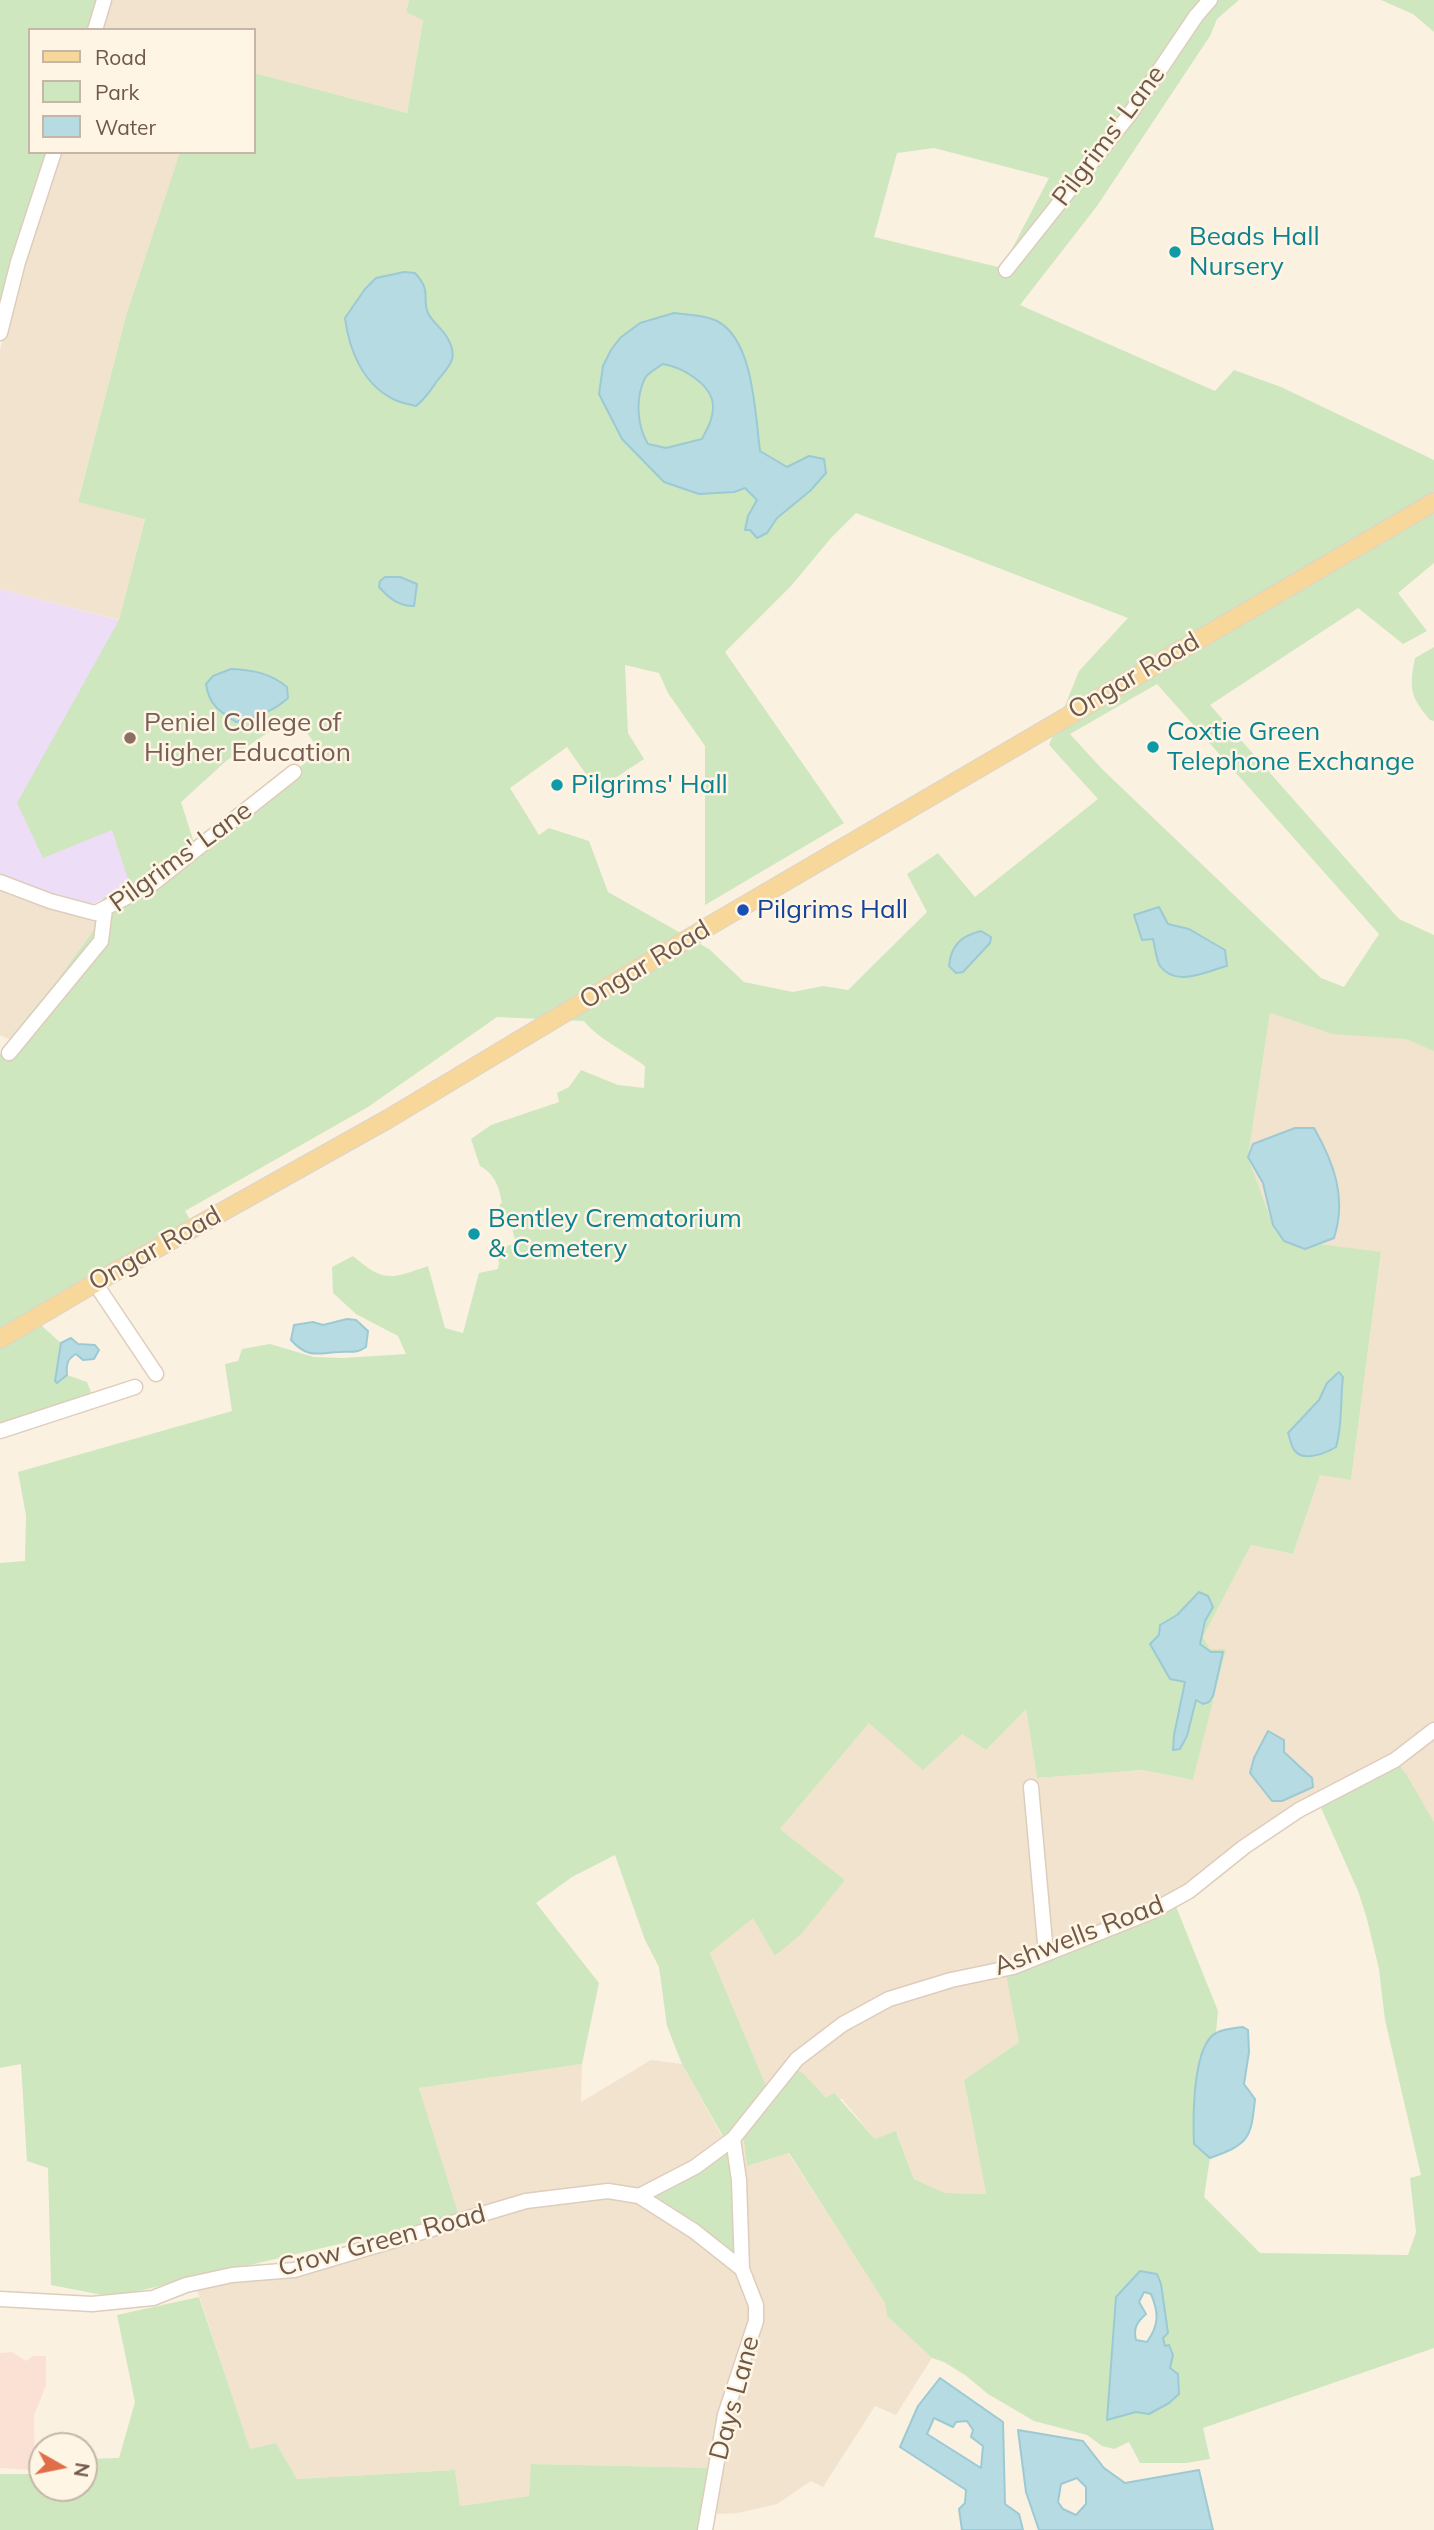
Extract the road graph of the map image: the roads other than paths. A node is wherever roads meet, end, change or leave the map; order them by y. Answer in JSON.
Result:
{"nodes":[{"id":1,"x":104,"y":0,"type":"edge"},
{"id":2,"x":1210,"y":0,"type":"edge"},
{"id":3,"x":96,"y":28,"type":"edge"},
{"id":4,"x":53,"y":154,"type":"edge"},
{"id":5,"x":1006,"y":270,"type":"dead end"},
{"id":6,"x":0,"y":332,"type":"edge"},
{"id":7,"x":1434,"y":502,"type":"edge"},
{"id":8,"x":294,"y":772,"type":"dead end"},
{"id":9,"x":0,"y":882,"type":"edge"},
{"id":10,"x":105,"y":909,"type":"junction"},
{"id":11,"x":9,"y":1053,"type":"dead end"},
{"id":12,"x":95,"y":1283,"type":"junction"},
{"id":13,"x":0,"y":1339,"type":"edge"},
{"id":14,"x":156,"y":1374,"type":"dead end"},
{"id":15,"x":135,"y":1387,"type":"dead end"},
{"id":16,"x":0,"y":1432,"type":"edge"},
{"id":17,"x":1434,"y":1730,"type":"edge"},
{"id":18,"x":1031,"y":1787,"type":"dead end"},
{"id":19,"x":1046,"y":1954,"type":"junction"},
{"id":20,"x":733,"y":2139,"type":"junction"},
{"id":21,"x":639,"y":2196,"type":"junction"},
{"id":22,"x":742,"y":2269,"type":"junction"},
{"id":23,"x":0,"y":2299,"type":"edge"},
{"id":24,"x":705,"y":2530,"type":"edge"}],
"edges":[{"from":1,"to":3,"type":"street"},
{"from":2,"to":5,"type":"street","name":"Pilgrims' Lane"},
{"from":4,"to":6,"type":"street"},
{"from":7,"to":12,"type":"main road","name":"Ongar Road"},
{"from":8,"to":10,"type":"street","name":"Pilgrims' Lane"},
{"from":9,"to":10,"type":"street"},
{"from":10,"to":11,"type":"street","name":"Pilgrims' Lane"},
{"from":12,"to":13,"type":"main road","name":"Ongar Road"},
{"from":12,"to":14,"type":"street"},
{"from":15,"to":16,"type":"street"},
{"from":17,"to":19,"type":"street","name":"Ashwells Road"},
{"from":18,"to":19,"type":"street"},
{"from":19,"to":20,"type":"street","name":"Ashwells Road"},
{"from":20,"to":21,"type":"street","name":"Ashwells Road"},
{"from":20,"to":22,"type":"street"},
{"from":21,"to":22,"type":"street"},
{"from":21,"to":23,"type":"street","name":"Crow Green Road"},
{"from":22,"to":24,"type":"street","name":"Days Lane"}]}
